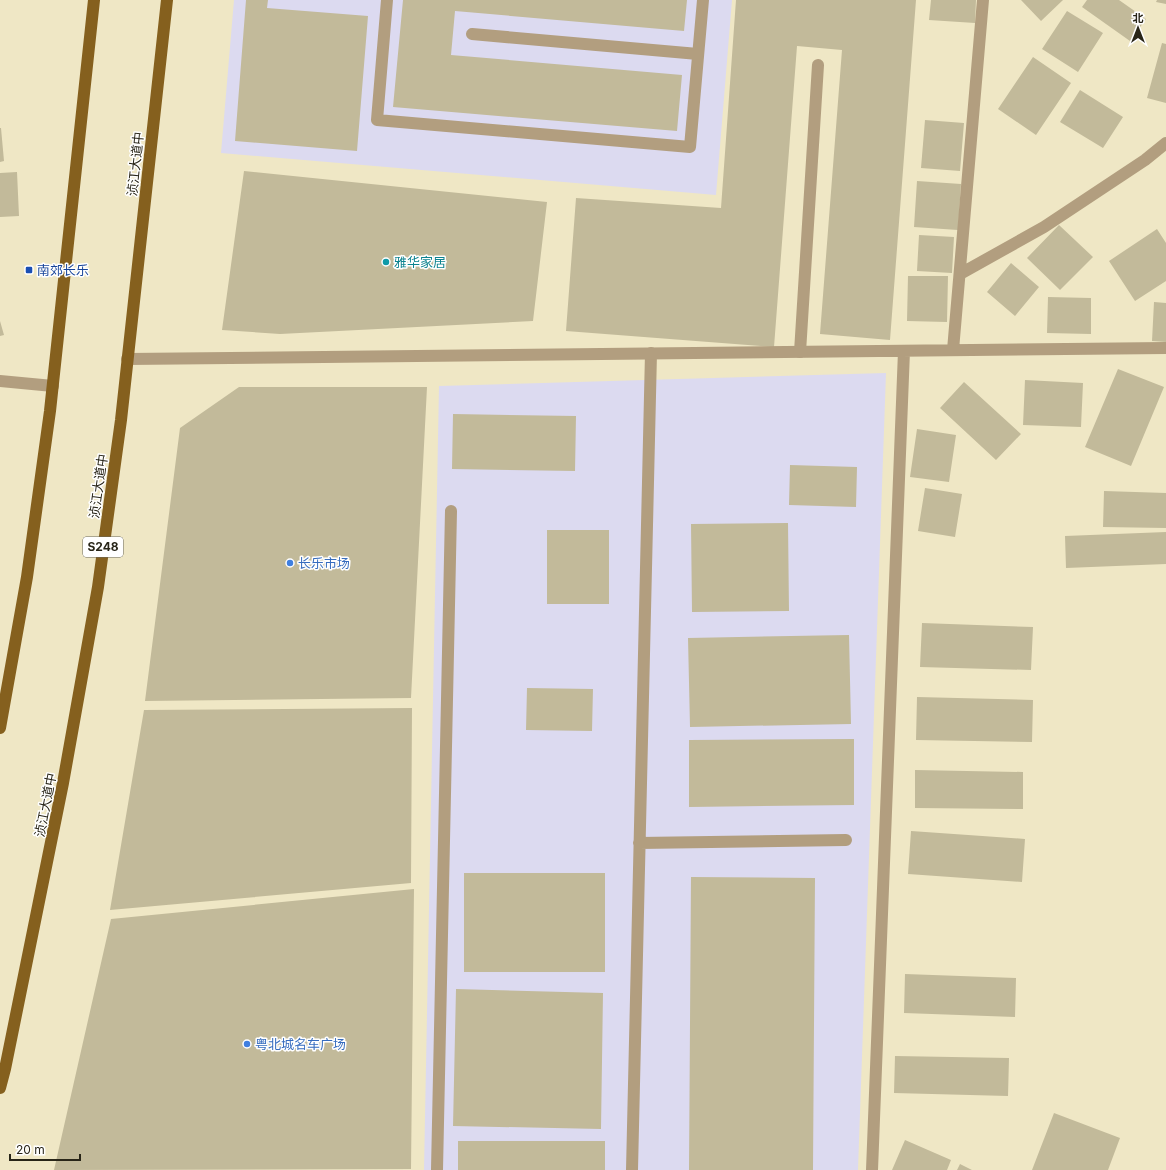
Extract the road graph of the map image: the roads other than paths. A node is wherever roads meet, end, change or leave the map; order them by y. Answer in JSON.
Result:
{"nodes":[{"id":1,"x":94,"y":0,"type":"edge"},
{"id":2,"x":167,"y":0,"type":"edge"},
{"id":3,"x":387,"y":0,"type":"edge"},
{"id":4,"x":703,"y":0,"type":"edge"},
{"id":5,"x":983,"y":0,"type":"edge"},
{"id":6,"x":472,"y":34,"type":"dead end"},
{"id":7,"x":698,"y":54,"type":"junction"},
{"id":8,"x":818,"y":65,"type":"dead end"},
{"id":9,"x":1166,"y":143,"type":"edge"},
{"id":10,"x":960,"y":274,"type":"junction"},
{"id":11,"x":1166,"y":348,"type":"edge"},
{"id":12,"x":953,"y":350,"type":"junction"},
{"id":13,"x":904,"y":351,"type":"junction"},
{"id":14,"x":800,"y":352,"type":"junction"},
{"id":15,"x":650,"y":354,"type":"junction"},
{"id":16,"x":127,"y":359,"type":"junction"},
{"id":17,"x":0,"y":381,"type":"edge"},
{"id":18,"x":52,"y":386,"type":"junction"},
{"id":19,"x":451,"y":511,"type":"dead end"},
{"id":20,"x":0,"y":728,"type":"edge"},
{"id":21,"x":846,"y":840,"type":"dead end"},
{"id":22,"x":639,"y":843,"type":"junction"},
{"id":23,"x":0,"y":1088,"type":"edge"},
{"id":24,"x":437,"y":1170,"type":"edge"},
{"id":25,"x":632,"y":1170,"type":"edge"},
{"id":26,"x":872,"y":1170,"type":"edge"}],
"edges":[{"from":1,"to":18,"type":"main road"},
{"from":2,"to":16,"type":"main road","name":"浈江大道中","number":"S248"},
{"from":3,"to":7,"type":"street"},
{"from":4,"to":7,"type":"street"},
{"from":5,"to":10,"type":"street"},
{"from":6,"to":7,"type":"street"},
{"from":8,"to":14,"type":"street"},
{"from":9,"to":10,"type":"street"},
{"from":10,"to":12,"type":"street"},
{"from":11,"to":12,"type":"street"},
{"from":12,"to":13,"type":"street"},
{"from":13,"to":14,"type":"street"},
{"from":13,"to":26,"type":"street"},
{"from":14,"to":15,"type":"street"},
{"from":15,"to":16,"type":"street"},
{"from":15,"to":22,"type":"street"},
{"from":16,"to":23,"type":"main road","name":"浈江大道中","number":"S248"},
{"from":17,"to":18,"type":"street"},
{"from":18,"to":20,"type":"main road"},
{"from":19,"to":24,"type":"street"},
{"from":21,"to":22,"type":"street"},
{"from":22,"to":25,"type":"street"}]}
